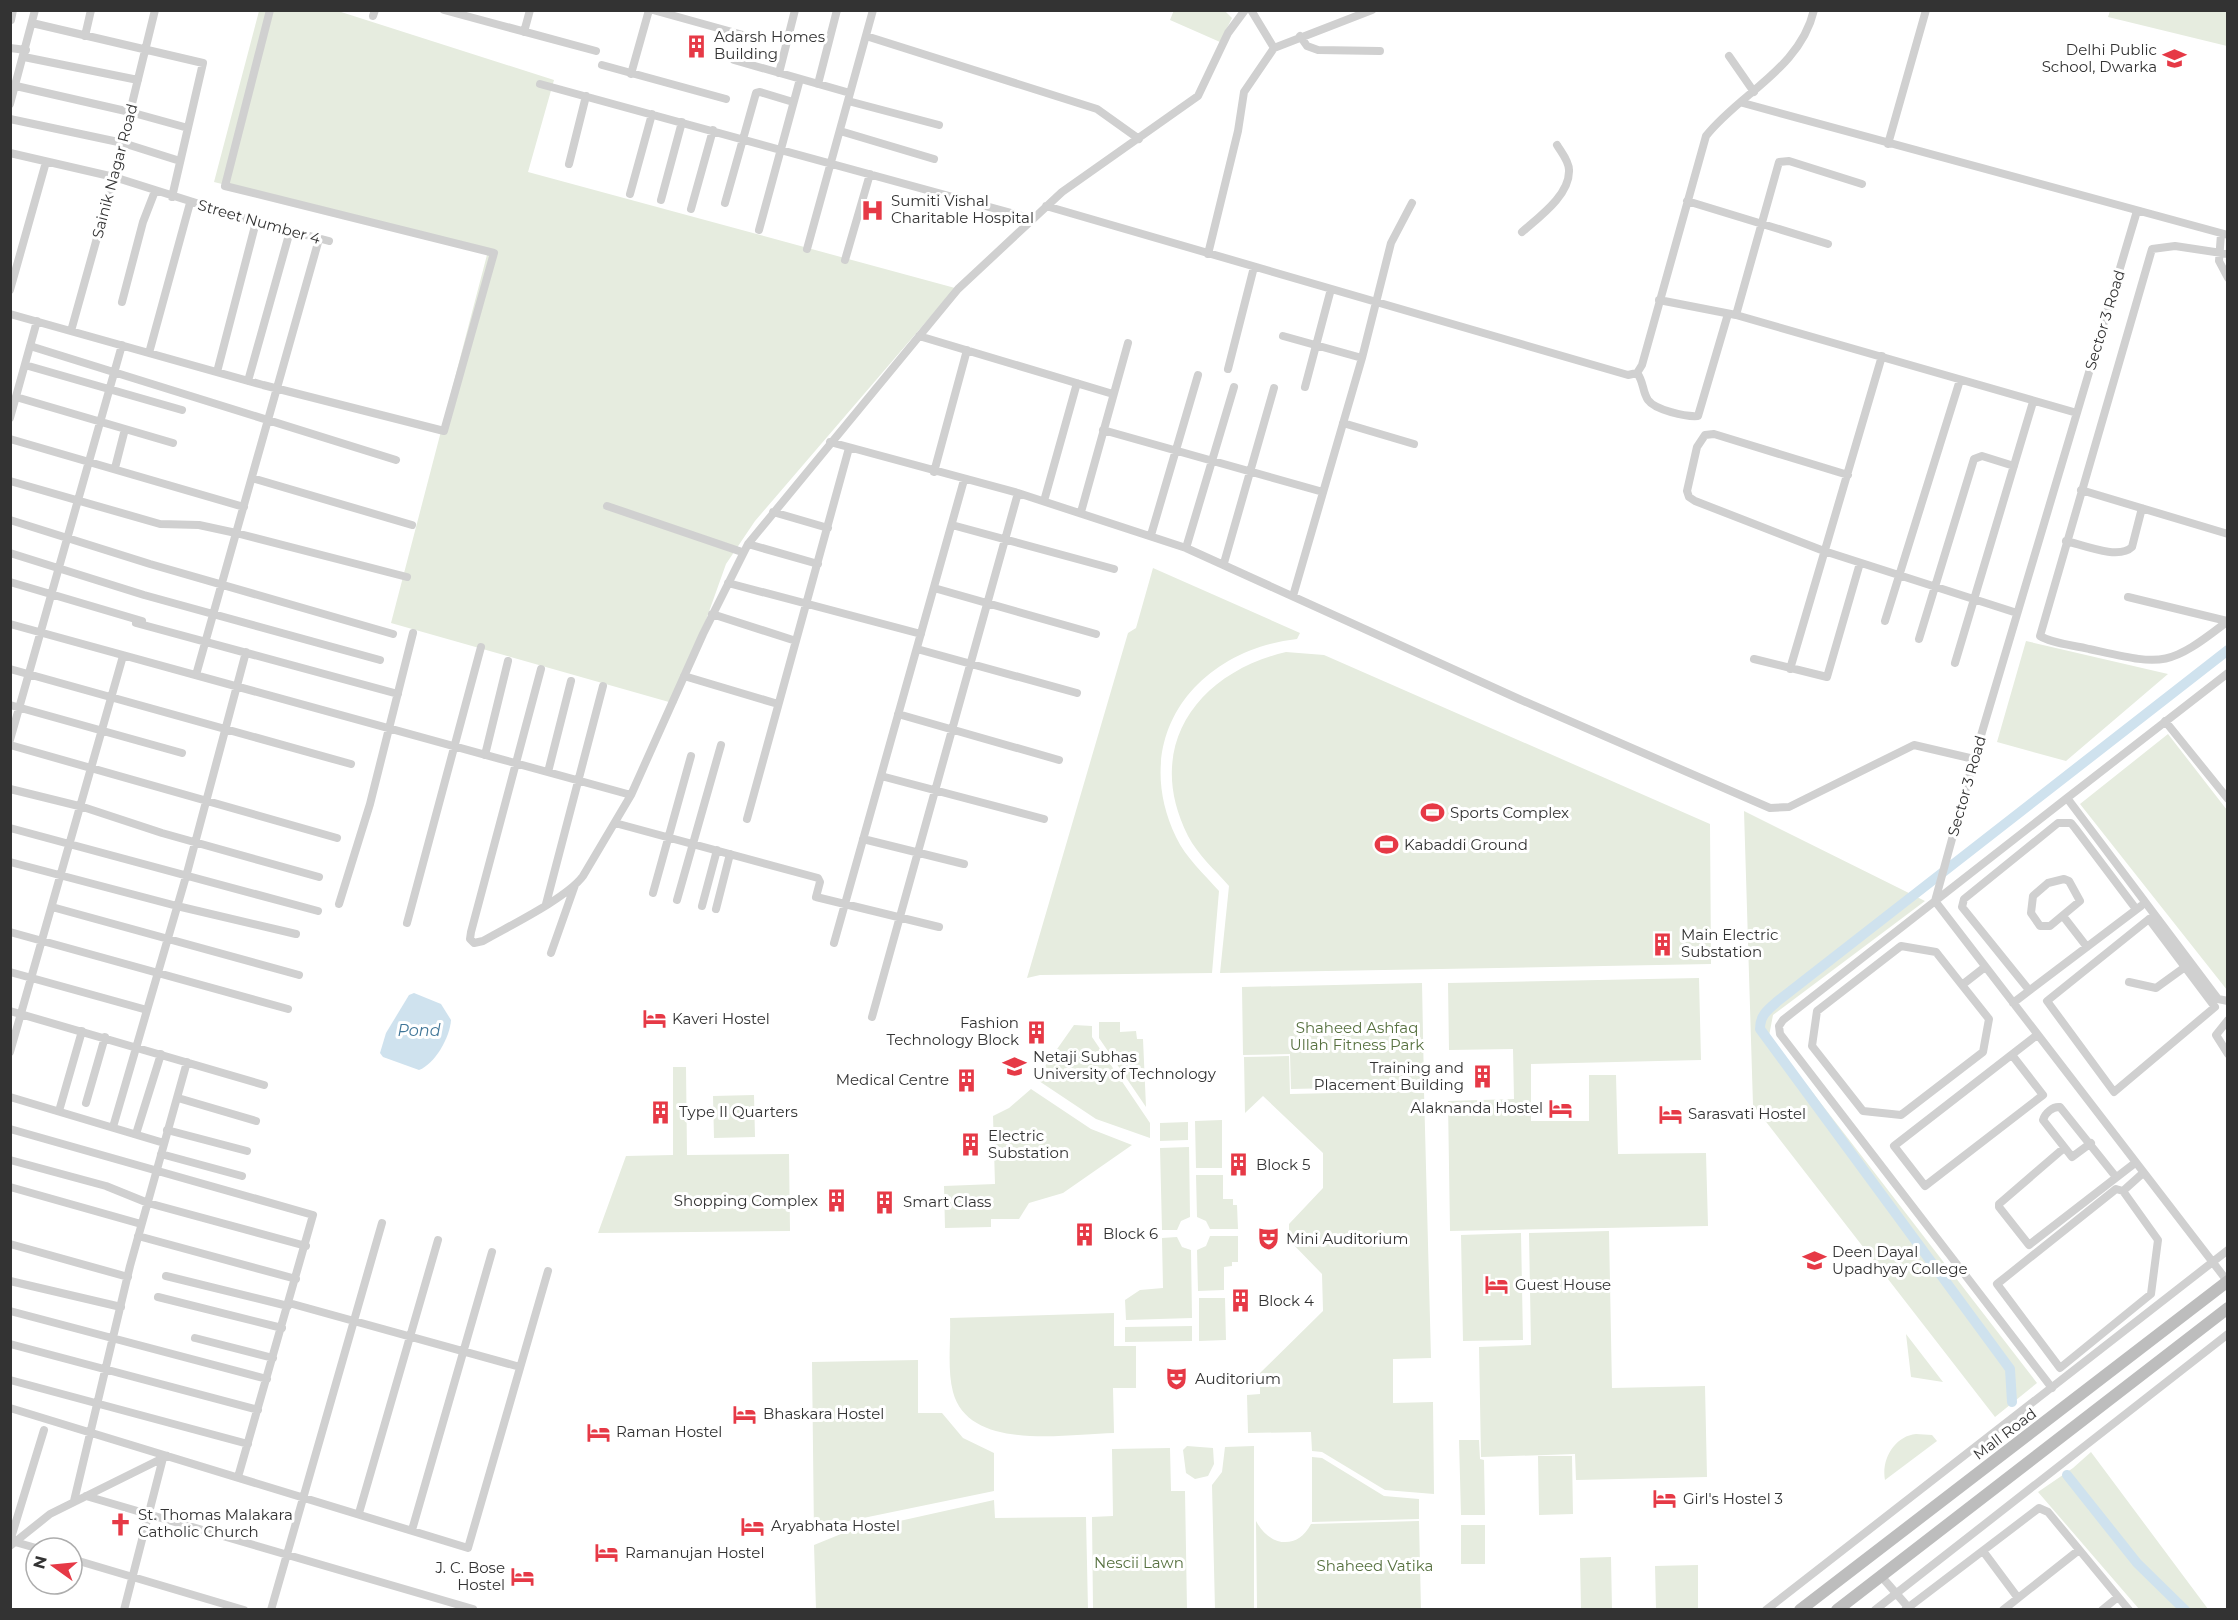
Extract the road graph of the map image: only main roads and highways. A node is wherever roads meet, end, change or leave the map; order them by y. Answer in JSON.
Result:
{"nodes":[{"id":1,"x":2227,"y":1282,"type":"edge"},
{"id":2,"x":2228,"y":1308,"type":"edge"},
{"id":3,"x":1800,"y":1610,"type":"edge"},
{"id":4,"x":1837,"y":1610,"type":"edge"}],
"edges":[{"from":1,"to":3,"type":"main road","name":"Mall Road"},
{"from":2,"to":4,"type":"main road"}]}
